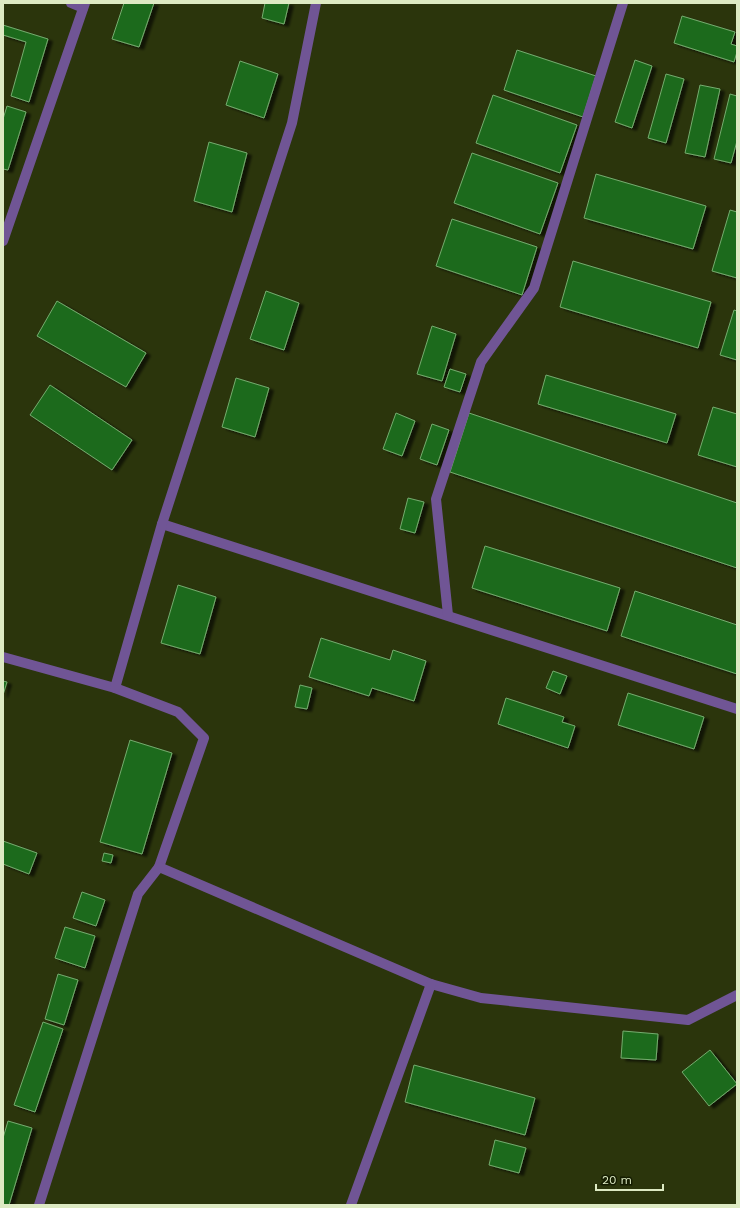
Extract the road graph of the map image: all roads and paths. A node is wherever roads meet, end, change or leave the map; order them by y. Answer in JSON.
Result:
{"nodes":[{"id":1,"x":71,"y":3,"type":"edge"},
{"id":2,"x":316,"y":3,"type":"edge"},
{"id":3,"x":623,"y":3,"type":"edge"},
{"id":4,"x":84,"y":6,"type":"edge"},
{"id":5,"x":3,"y":241,"type":"edge"},
{"id":6,"x":162,"y":524,"type":"junction"},
{"id":7,"x":448,"y":615,"type":"junction"},
{"id":8,"x":3,"y":657,"type":"edge"},
{"id":9,"x":115,"y":688,"type":"junction"},
{"id":10,"x":737,"y":708,"type":"edge"},
{"id":11,"x":159,"y":867,"type":"junction"},
{"id":12,"x":431,"y":984,"type":"junction"},
{"id":13,"x":737,"y":995,"type":"edge"},
{"id":14,"x":39,"y":1205,"type":"edge"},
{"id":15,"x":350,"y":1205,"type":"edge"}],
"edges":[{"from":1,"to":4,"type":"street"},
{"from":2,"to":6,"type":"street"},
{"from":3,"to":7,"type":"street"},
{"from":4,"to":5,"type":"street"},
{"from":6,"to":7,"type":"street"},
{"from":6,"to":9,"type":"street"},
{"from":7,"to":10,"type":"street"},
{"from":8,"to":9,"type":"street"},
{"from":9,"to":11,"type":"street"},
{"from":11,"to":12,"type":"street"},
{"from":11,"to":14,"type":"street"},
{"from":12,"to":13,"type":"street"},
{"from":12,"to":15,"type":"street"}]}
